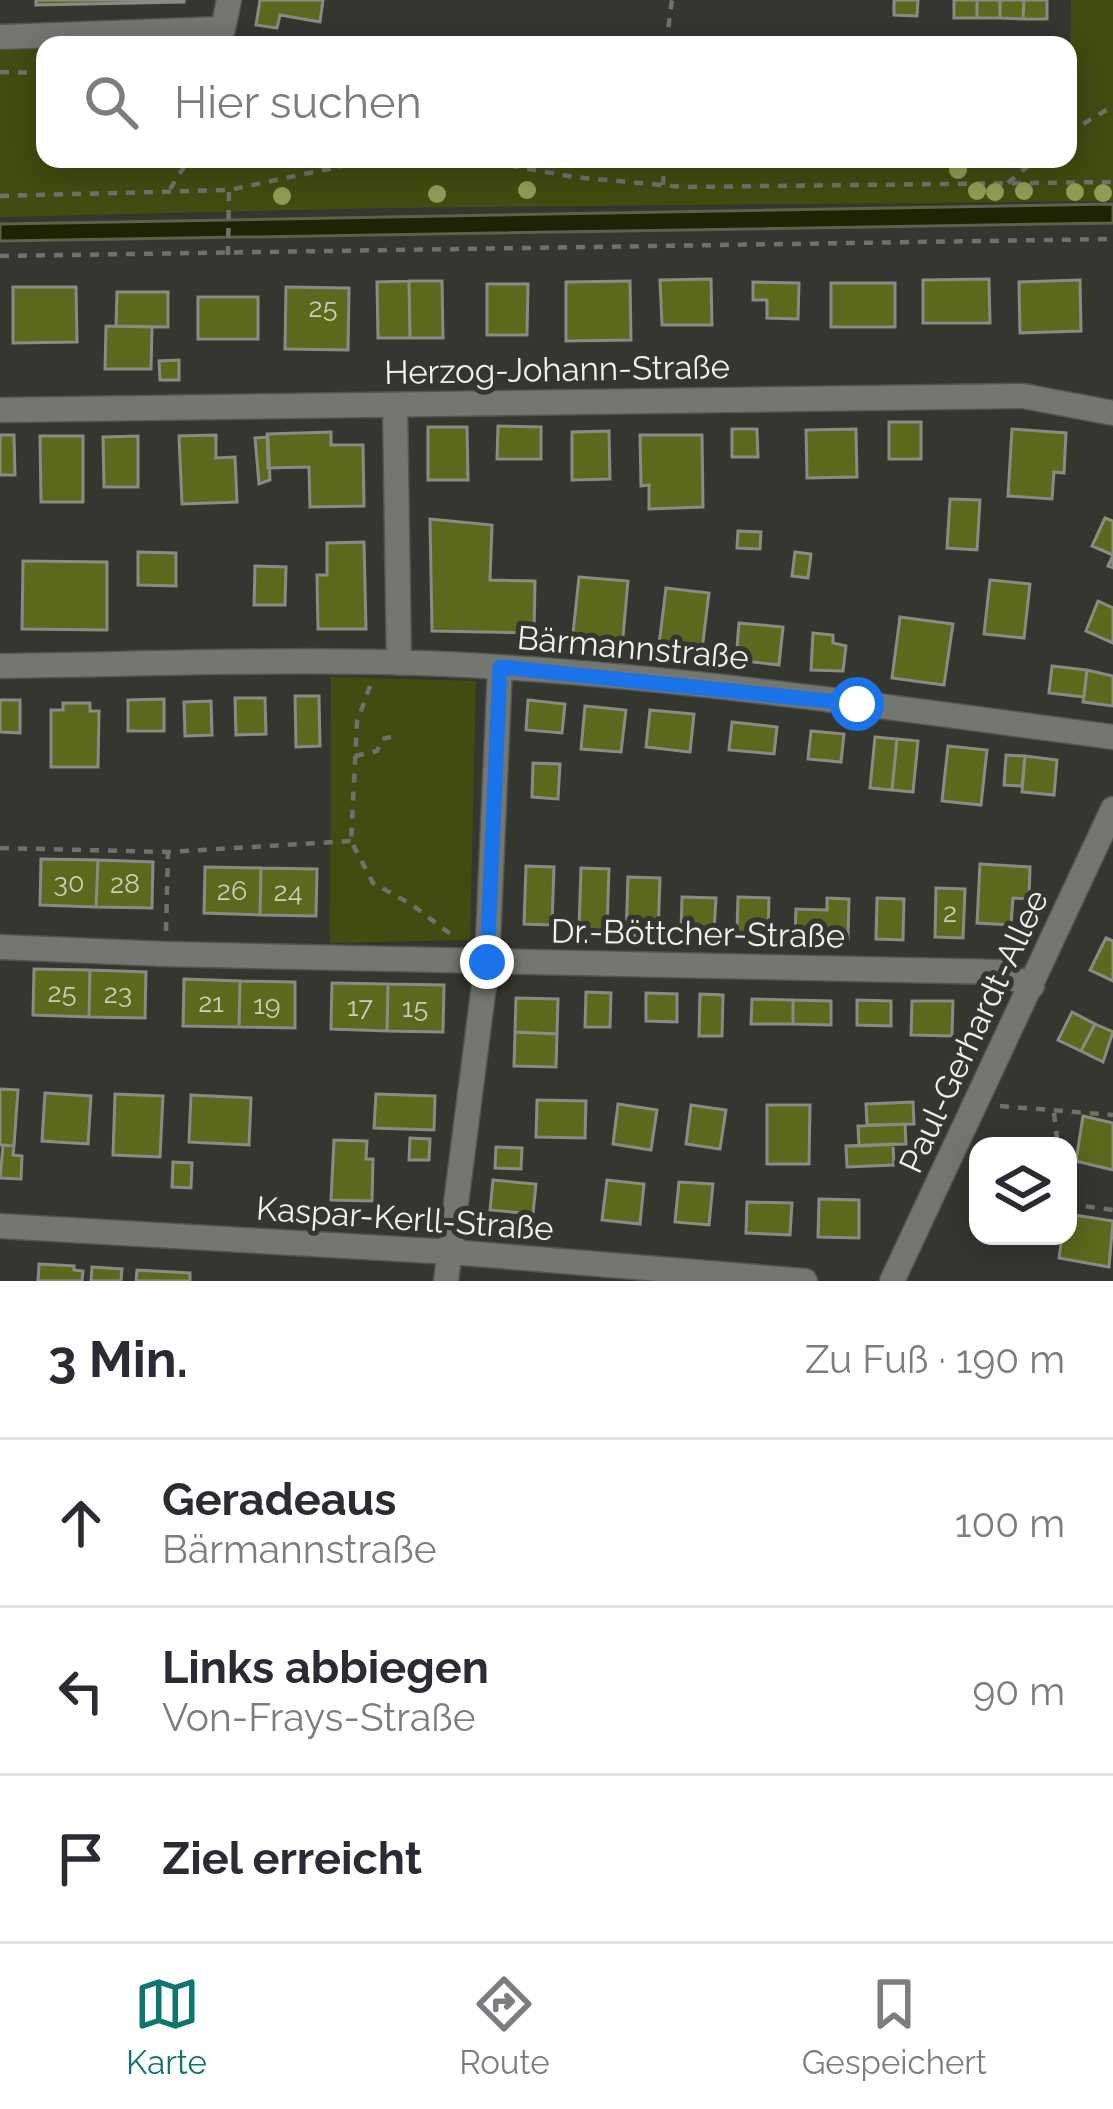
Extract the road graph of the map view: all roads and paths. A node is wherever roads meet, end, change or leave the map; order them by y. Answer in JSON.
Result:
{"nodes":[{"id":1,"x":229,"y":0,"type":"edge"},
{"id":2,"x":672,"y":0,"type":"edge"},
{"id":3,"x":667,"y":36,"type":"edge"},
{"id":4,"x":0,"y":37,"type":"edge"},
{"id":5,"x":0,"y":72,"type":"edge"},
{"id":6,"x":36,"y":73,"type":"edge"},
{"id":7,"x":1113,"y":106,"type":"edge"},
{"id":8,"x":1077,"y":128,"type":"edge"},
{"id":9,"x":183,"y":168,"type":"edge"},
{"id":10,"x":333,"y":168,"type":"edge"},
{"id":11,"x":524,"y":168,"type":"edge"},
{"id":12,"x":664,"y":168,"type":"edge"},
{"id":13,"x":1025,"y":168,"type":"edge"},
{"id":14,"x":1113,"y":182,"type":"edge"},
{"id":15,"x":1006,"y":184,"type":"junction"},
{"id":16,"x":663,"y":185,"type":"junction"},
{"id":17,"x":169,"y":190,"type":"junction"},
{"id":18,"x":229,"y":190,"type":"junction"},
{"id":19,"x":0,"y":196,"type":"edge"},
{"id":20,"x":1113,"y":238,"type":"edge"},
{"id":21,"x":228,"y":255,"type":"junction"},
{"id":22,"x":0,"y":256,"type":"edge"},
{"id":23,"x":394,"y":404,"type":"junction"},
{"id":24,"x":0,"y":410,"type":"edge"},
{"id":25,"x":1113,"y":413,"type":"edge"},
{"id":26,"x":388,"y":663,"type":"junction"},
{"id":27,"x":0,"y":666,"type":"edge"},
{"id":28,"x":500,"y":667,"type":"junction"},
{"id":29,"x":395,"y":736,"type":"dead end"},
{"id":30,"x":1113,"y":737,"type":"edge"},
{"id":31,"x":355,"y":756,"type":"junction"},
{"id":32,"x":1113,"y":809,"type":"edge"},
{"id":33,"x":352,"y":841,"type":"junction"},
{"id":34,"x":0,"y":848,"type":"edge"},
{"id":35,"x":168,"y":853,"type":"junction"},
{"id":36,"x":0,"y":946,"type":"edge"},
{"id":37,"x":166,"y":955,"type":"junction"},
{"id":38,"x":487,"y":962,"type":"junction"},
{"id":39,"x":1032,"y":986,"type":"junction"},
{"id":40,"x":976,"y":1103,"type":"junction"},
{"id":41,"x":1054,"y":1113,"type":"junction"},
{"id":42,"x":1113,"y":1115,"type":"edge"},
{"id":43,"x":1057,"y":1137,"type":"edge"},
{"id":44,"x":1077,"y":1205,"type":"edge"},
{"id":45,"x":1113,"y":1210,"type":"edge"},
{"id":46,"x":0,"y":1226,"type":"edge"},
{"id":47,"x":451,"y":1252,"type":"junction"},
{"id":48,"x":446,"y":1281,"type":"edge"},
{"id":49,"x":805,"y":1281,"type":"edge"},
{"id":50,"x":892,"y":1281,"type":"edge"}],
"edges":[{"from":1,"to":4,"type":"street"},
{"from":2,"to":3,"type":"path"},
{"from":5,"to":6,"type":"path"},
{"from":7,"to":8,"type":"path"},
{"from":9,"to":17,"type":"path"},
{"from":10,"to":18,"type":"path"},
{"from":11,"to":16,"type":"path"},
{"from":12,"to":16,"type":"path"},
{"from":13,"to":15,"type":"path"},
{"from":14,"to":15,"type":"path"},
{"from":15,"to":16,"type":"path"},
{"from":17,"to":18,"type":"path"},
{"from":17,"to":19,"type":"path"},
{"from":18,"to":21,"type":"path"},
{"from":20,"to":21,"type":"path"},
{"from":21,"to":22,"type":"path"},
{"from":23,"to":24,"type":"street","name":"Herzog-Johann-Straße"},
{"from":23,"to":25,"type":"street","name":"Herzog-Johann-Straße"},
{"from":23,"to":26,"type":"street"},
{"from":26,"to":27,"type":"street","name":"Bärmannstraße"},
{"from":26,"to":28,"type":"street","name":"Bärmannstraße"},
{"from":26,"to":31,"type":"path"},
{"from":28,"to":30,"type":"street","name":"Bärmannstraße"},
{"from":28,"to":38,"type":"street"},
{"from":29,"to":31,"type":"path"},
{"from":31,"to":33,"type":"path"},
{"from":32,"to":39,"type":"street","name":"Paul-Gerhardt-Allee"},
{"from":33,"to":35,"type":"path"},
{"from":33,"to":38,"type":"path"},
{"from":34,"to":35,"type":"path"},
{"from":35,"to":37,"type":"path"},
{"from":36,"to":37,"type":"street","name":"Dr.-Böttcher-Straße"},
{"from":37,"to":38,"type":"street","name":"Dr.-Böttcher-Straße"},
{"from":38,"to":39,"type":"street","name":"Dr.-Böttcher-Straße"},
{"from":38,"to":47,"type":"street"},
{"from":39,"to":40,"type":"street","name":"Paul-Gerhardt-Allee"},
{"from":40,"to":41,"type":"path"},
{"from":40,"to":50,"type":"street","name":"Paul-Gerhardt-Allee"},
{"from":41,"to":42,"type":"path"},
{"from":41,"to":43,"type":"path"},
{"from":44,"to":45,"type":"path"},
{"from":46,"to":47,"type":"street","name":"Kaspar-Kerll-Straße"},
{"from":47,"to":48,"type":"street"},
{"from":47,"to":49,"type":"street","name":"Kaspar-Kerll-Straße"}]}
